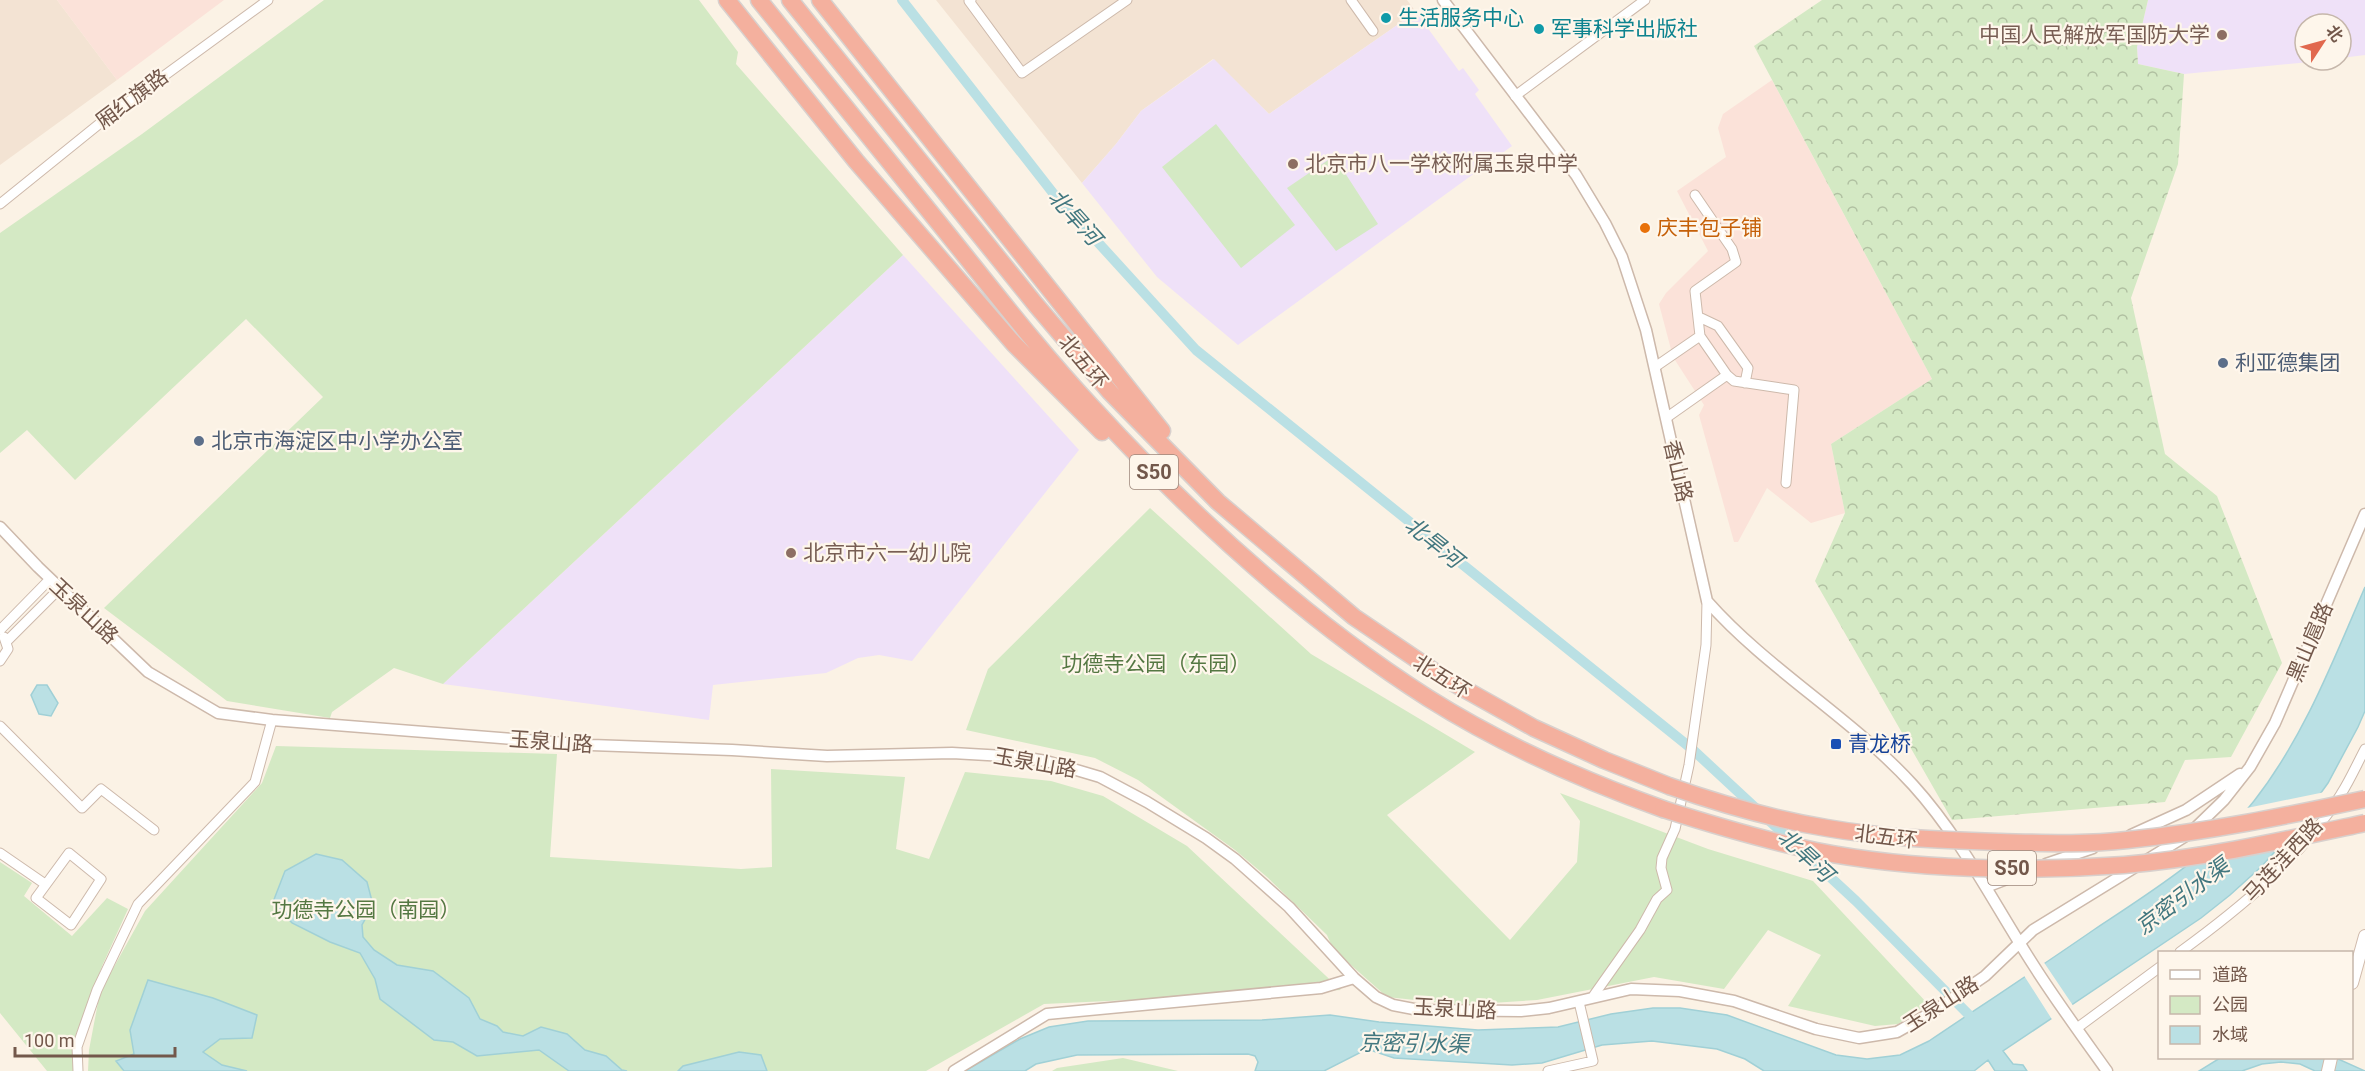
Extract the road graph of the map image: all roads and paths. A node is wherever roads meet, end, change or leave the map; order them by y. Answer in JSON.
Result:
{"nodes":[{"id":1,"x":268,"y":0,"type":"edge"},
{"id":2,"x":727,"y":0,"type":"edge"},
{"id":3,"x":759,"y":0,"type":"edge"},
{"id":4,"x":790,"y":0,"type":"edge"},
{"id":5,"x":820,"y":0,"type":"edge"},
{"id":6,"x":971,"y":0,"type":"edge"},
{"id":7,"x":1127,"y":0,"type":"edge"},
{"id":8,"x":1351,"y":0,"type":"edge"},
{"id":9,"x":1443,"y":0,"type":"edge"},
{"id":10,"x":1645,"y":0,"type":"edge"},
{"id":11,"x":1373,"y":31,"type":"dead end"},
{"id":12,"x":1515,"y":96,"type":"junction"},
{"id":13,"x":1695,"y":195,"type":"dead end"},
{"id":14,"x":0,"y":204,"type":"edge"},
{"id":15,"x":1699,"y":317,"type":"junction"},
{"id":16,"x":1700,"y":336,"type":"junction"},
{"id":17,"x":1655,"y":367,"type":"junction"},
{"id":18,"x":1726,"y":375,"type":"junction"},
{"id":19,"x":1745,"y":383,"type":"junction"},
{"id":20,"x":1666,"y":418,"type":"junction"},
{"id":21,"x":1786,"y":483,"type":"dead end"},
{"id":22,"x":1218,"y":502,"type":"junction"},
{"id":23,"x":1186,"y":504,"type":"junction"},
{"id":24,"x":2365,"y":514,"type":"edge"},
{"id":25,"x":0,"y":527,"type":"edge"},
{"id":26,"x":50,"y":579,"type":"junction"},
{"id":27,"x":60,"y":588,"type":"junction"},
{"id":28,"x":1707,"y":601,"type":"junction"},
{"id":29,"x":2,"y":635,"type":"edge"},
{"id":30,"x":0,"y":661,"type":"edge"},
{"id":31,"x":272,"y":720,"type":"junction"},
{"id":32,"x":0,"y":726,"type":"edge"},
{"id":33,"x":2365,"y":749,"type":"edge"},
{"id":34,"x":2250,"y":767,"type":"junction"},
{"id":35,"x":2365,"y":799,"type":"edge"},
{"id":36,"x":2365,"y":823,"type":"edge"},
{"id":37,"x":154,"y":830,"type":"dead end"},
{"id":38,"x":0,"y":853,"type":"edge"},
{"id":39,"x":45,"y":884,"type":"junction"},
{"id":40,"x":1986,"y":887,"type":"junction"},
{"id":41,"x":2365,"y":936,"type":"edge"},
{"id":42,"x":2020,"y":942,"type":"junction"},
{"id":43,"x":2181,"y":951,"type":"edge"},
{"id":44,"x":2158,"y":969,"type":"edge"},
{"id":45,"x":1354,"y":978,"type":"junction"},
{"id":46,"x":2353,"y":979,"type":"edge"},
{"id":47,"x":1594,"y":994,"type":"dead end"},
{"id":48,"x":1579,"y":1002,"type":"junction"},
{"id":49,"x":2077,"y":1028,"type":"junction"},
{"id":50,"x":78,"y":1071,"type":"edge"},
{"id":51,"x":954,"y":1071,"type":"edge"},
{"id":52,"x":1548,"y":1071,"type":"edge"},
{"id":53,"x":2107,"y":1071,"type":"edge"}],
"edges":[{"from":1,"to":14,"type":"street","name":"厢红旗路"},
{"from":2,"to":23,"type":"highway"},
{"from":3,"to":23,"type":"highway","name":"北五环","number":"S50"},
{"from":4,"to":22,"type":"highway","name":"北五环","number":"S50"},
{"from":5,"to":22,"type":"highway"},
{"from":6,"to":7,"type":"street"},
{"from":8,"to":11,"type":"street"},
{"from":9,"to":12,"type":"street","name":"香山路"},
{"from":10,"to":12,"type":"street"},
{"from":12,"to":17,"type":"street","name":"香山路"},
{"from":13,"to":15,"type":"street"},
{"from":15,"to":16,"type":"street"},
{"from":15,"to":19,"type":"street"},
{"from":16,"to":17,"type":"street"},
{"from":16,"to":18,"type":"street"},
{"from":17,"to":20,"type":"street","name":"香山路"},
{"from":18,"to":19,"type":"street"},
{"from":18,"to":20,"type":"street"},
{"from":19,"to":21,"type":"street"},
{"from":20,"to":28,"type":"street","name":"香山路"},
{"from":22,"to":35,"type":"highway","name":"北五环","number":"S50","bridge":true},
{"from":23,"to":36,"type":"highway","name":"北五环","number":"S50","bridge":true},
{"from":24,"to":34,"type":"street","name":"黑山扈路"},
{"from":25,"to":26,"type":"street","name":"玉泉山路"},
{"from":26,"to":27,"type":"street","name":"玉泉山路"},
{"from":26,"to":29,"type":"street"},
{"from":27,"to":29,"type":"street"},
{"from":27,"to":31,"type":"street","name":"玉泉山路"},
{"from":28,"to":40,"type":"street","name":"香山路"},
{"from":28,"to":47,"type":"street"},
{"from":29,"to":30,"type":"street"},
{"from":31,"to":45,"type":"street","name":"玉泉山路"},
{"from":31,"to":50,"type":"street"},
{"from":32,"to":37,"type":"street"},
{"from":33,"to":43,"type":"street","name":"马连洼西路"},
{"from":34,"to":40,"type":"street"},
{"from":34,"to":42,"type":"street","name":"黑山扈路"},
{"from":38,"to":39,"type":"street"},
{"from":39,"to":39,"type":"street"},
{"from":40,"to":42,"type":"street","name":"香山路"},
{"from":41,"to":46,"type":"main road"},
{"from":42,"to":48,"type":"street","name":"玉泉山路"},
{"from":42,"to":49,"type":"street"},
{"from":44,"to":49,"type":"street"},
{"from":45,"to":48,"type":"street","name":"玉泉山路"},
{"from":45,"to":51,"type":"street"},
{"from":48,"to":52,"type":"street"},
{"from":49,"to":53,"type":"street"}]}
